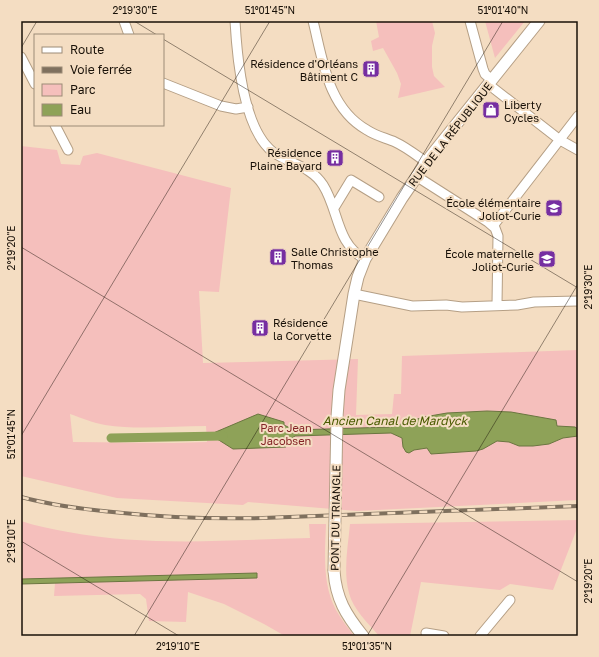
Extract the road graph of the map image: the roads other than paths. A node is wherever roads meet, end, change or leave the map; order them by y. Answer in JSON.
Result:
{"nodes":[{"id":1,"x":124,"y":21,"type":"edge"},
{"id":2,"x":235,"y":21,"type":"edge"},
{"id":3,"x":312,"y":21,"type":"edge"},
{"id":4,"x":470,"y":21,"type":"edge"},
{"id":5,"x":539,"y":21,"type":"edge"},
{"id":6,"x":129,"y":34,"type":"edge"},
{"id":7,"x":21,"y":56,"type":"edge"},
{"id":8,"x":34,"y":82,"type":"edge"},
{"id":9,"x":490,"y":82,"type":"junction"},
{"id":10,"x":164,"y":83,"type":"edge"},
{"id":11,"x":248,"y":107,"type":"junction"},
{"id":12,"x":578,"y":116,"type":"edge"},
{"id":13,"x":56,"y":126,"type":"edge"},
{"id":14,"x":560,"y":140,"type":"junction"},
{"id":15,"x":68,"y":150,"type":"dead end"},
{"id":16,"x":578,"y":150,"type":"edge"},
{"id":17,"x":426,"y":162,"type":"junction"},
{"id":18,"x":416,"y":176,"type":"junction"},
{"id":19,"x":379,"y":197,"type":"dead end"},
{"id":20,"x":334,"y":208,"type":"junction"},
{"id":21,"x":493,"y":226,"type":"junction"},
{"id":22,"x":365,"y":259,"type":"junction"},
{"id":23,"x":354,"y":294,"type":"junction"},
{"id":24,"x":578,"y":301,"type":"edge"},
{"id":25,"x":497,"y":306,"type":"junction"},
{"id":26,"x":337,"y":417,"type":"joint"},
{"id":27,"x":510,"y":600,"type":"dead end"},
{"id":28,"x":426,"y":633,"type":"dead end"},
{"id":29,"x":363,"y":636,"type":"edge"},
{"id":30,"x":444,"y":636,"type":"edge"},
{"id":31,"x":480,"y":636,"type":"edge"}],
"edges":[{"from":1,"to":6,"type":"street"},
{"from":2,"to":11,"type":"street"},
{"from":3,"to":17,"type":"street"},
{"from":4,"to":9,"type":"street"},
{"from":5,"to":9,"type":"street","name":"RUE DE LA RÉPUBLIQUE"},
{"from":7,"to":8,"type":"street"},
{"from":9,"to":14,"type":"street"},
{"from":9,"to":17,"type":"street","name":"RUE DE LA RÉPUBLIQUE"},
{"from":10,"to":11,"type":"street"},
{"from":11,"to":20,"type":"street"},
{"from":12,"to":14,"type":"street"},
{"from":13,"to":15,"type":"street"},
{"from":14,"to":16,"type":"street"},
{"from":14,"to":21,"type":"street"},
{"from":17,"to":18,"type":"street","name":"RUE DE LA RÉPUBLIQUE"},
{"from":18,"to":21,"type":"street"},
{"from":18,"to":22,"type":"street","name":"RUE DE LA RÉPUBLIQUE"},
{"from":19,"to":20,"type":"street"},
{"from":20,"to":22,"type":"street"},
{"from":21,"to":25,"type":"street"},
{"from":22,"to":23,"type":"street","name":"RUE DE LA RÉPUBLIQUE"},
{"from":23,"to":25,"type":"street"},
{"from":23,"to":26,"type":"street","name":"RUE DE LA RÉPUBLIQUE"},
{"from":24,"to":25,"type":"street"},
{"from":26,"to":29,"type":"street","name":"PONT DU TRIANGLE","bridge":true},
{"from":27,"to":31,"type":"street"},
{"from":28,"to":30,"type":"street"}]}
